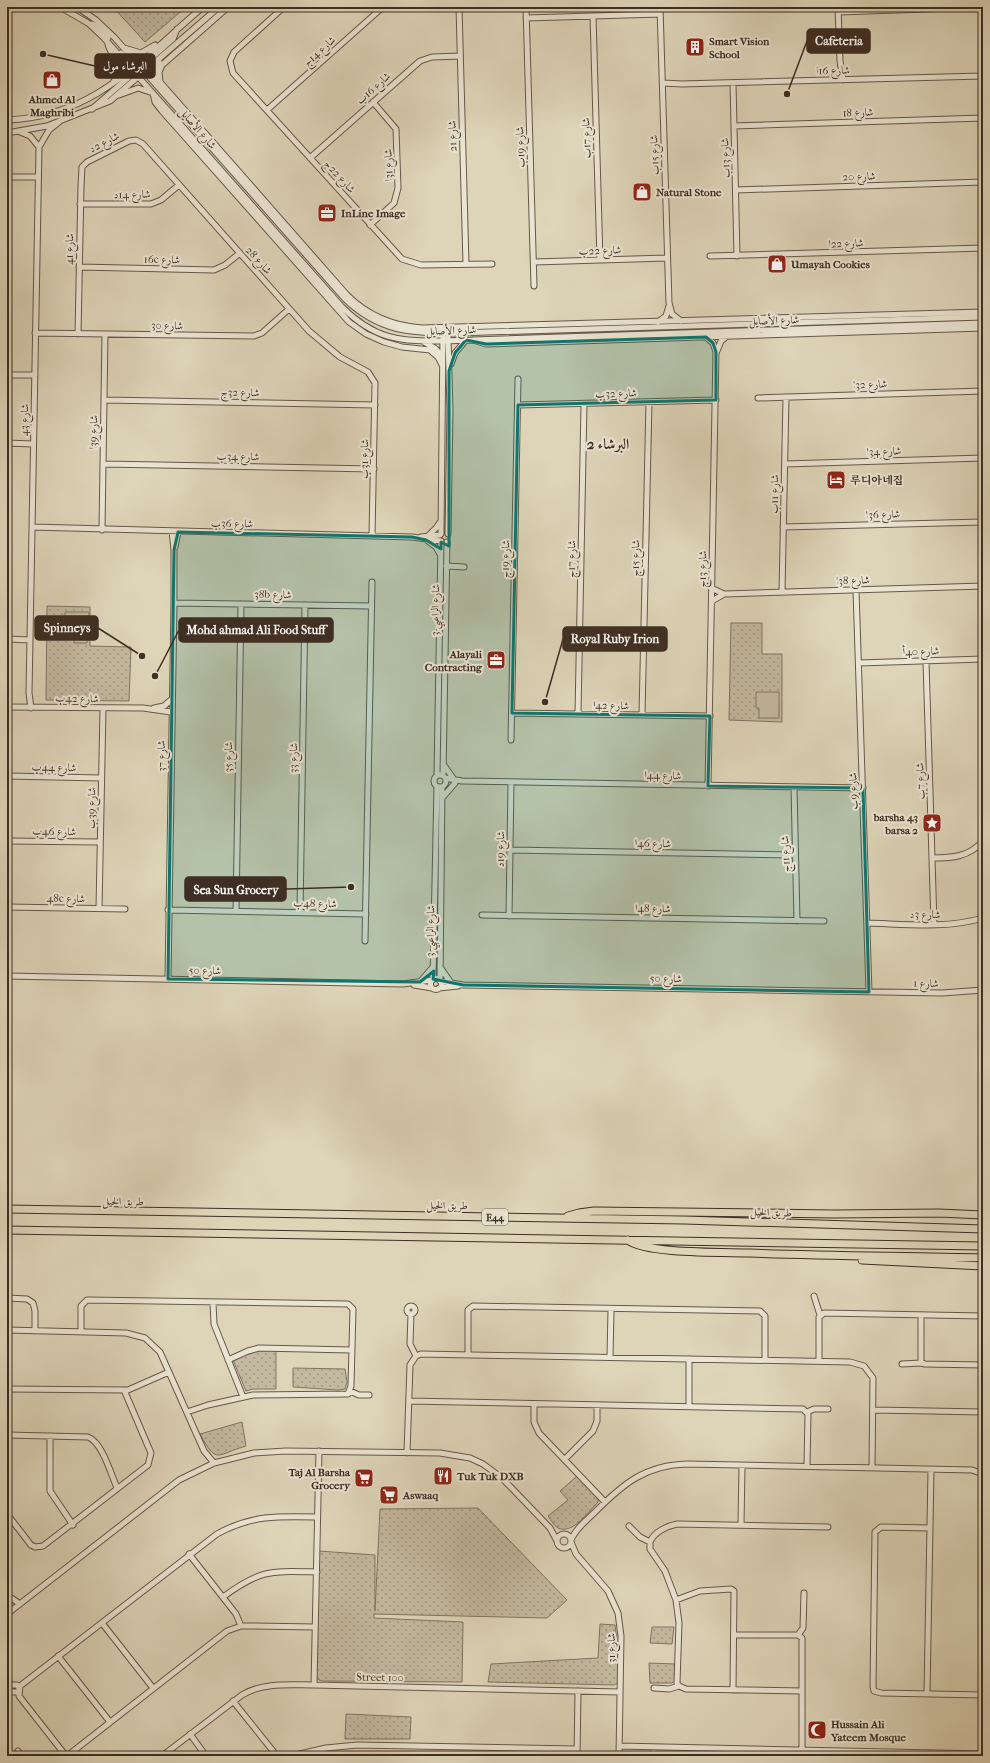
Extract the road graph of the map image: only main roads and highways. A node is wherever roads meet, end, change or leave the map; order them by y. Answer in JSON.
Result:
{"nodes":[{"id":1,"x":7,"y":1210,"type":"edge"},
{"id":2,"x":983,"y":1215,"type":"edge"},
{"id":3,"x":565,"y":1218,"type":"junction"},
{"id":4,"x":983,"y":1229,"type":"edge"},
{"id":5,"x":7,"y":1230,"type":"edge"},
{"id":6,"x":628,"y":1240,"type":"junction"},
{"id":7,"x":983,"y":1246,"type":"edge"},
{"id":8,"x":844,"y":1256,"type":"junction"},
{"id":9,"x":983,"y":1258,"type":"edge"},
{"id":10,"x":983,"y":1266,"type":"edge"}],
"edges":[{"from":1,"to":3,"type":"highway","name":"طريق الخيل","number":"E44"},
{"from":2,"to":3,"type":"highway"},
{"from":3,"to":4,"type":"highway","name":"طريق الخيل","number":"E44"},
{"from":5,"to":6,"type":"highway","number":"E44"},
{"from":6,"to":7,"type":"highway","number":"E44"},
{"from":6,"to":8,"type":"highway"},
{"from":8,"to":9,"type":"highway"},
{"from":8,"to":10,"type":"highway"}]}
